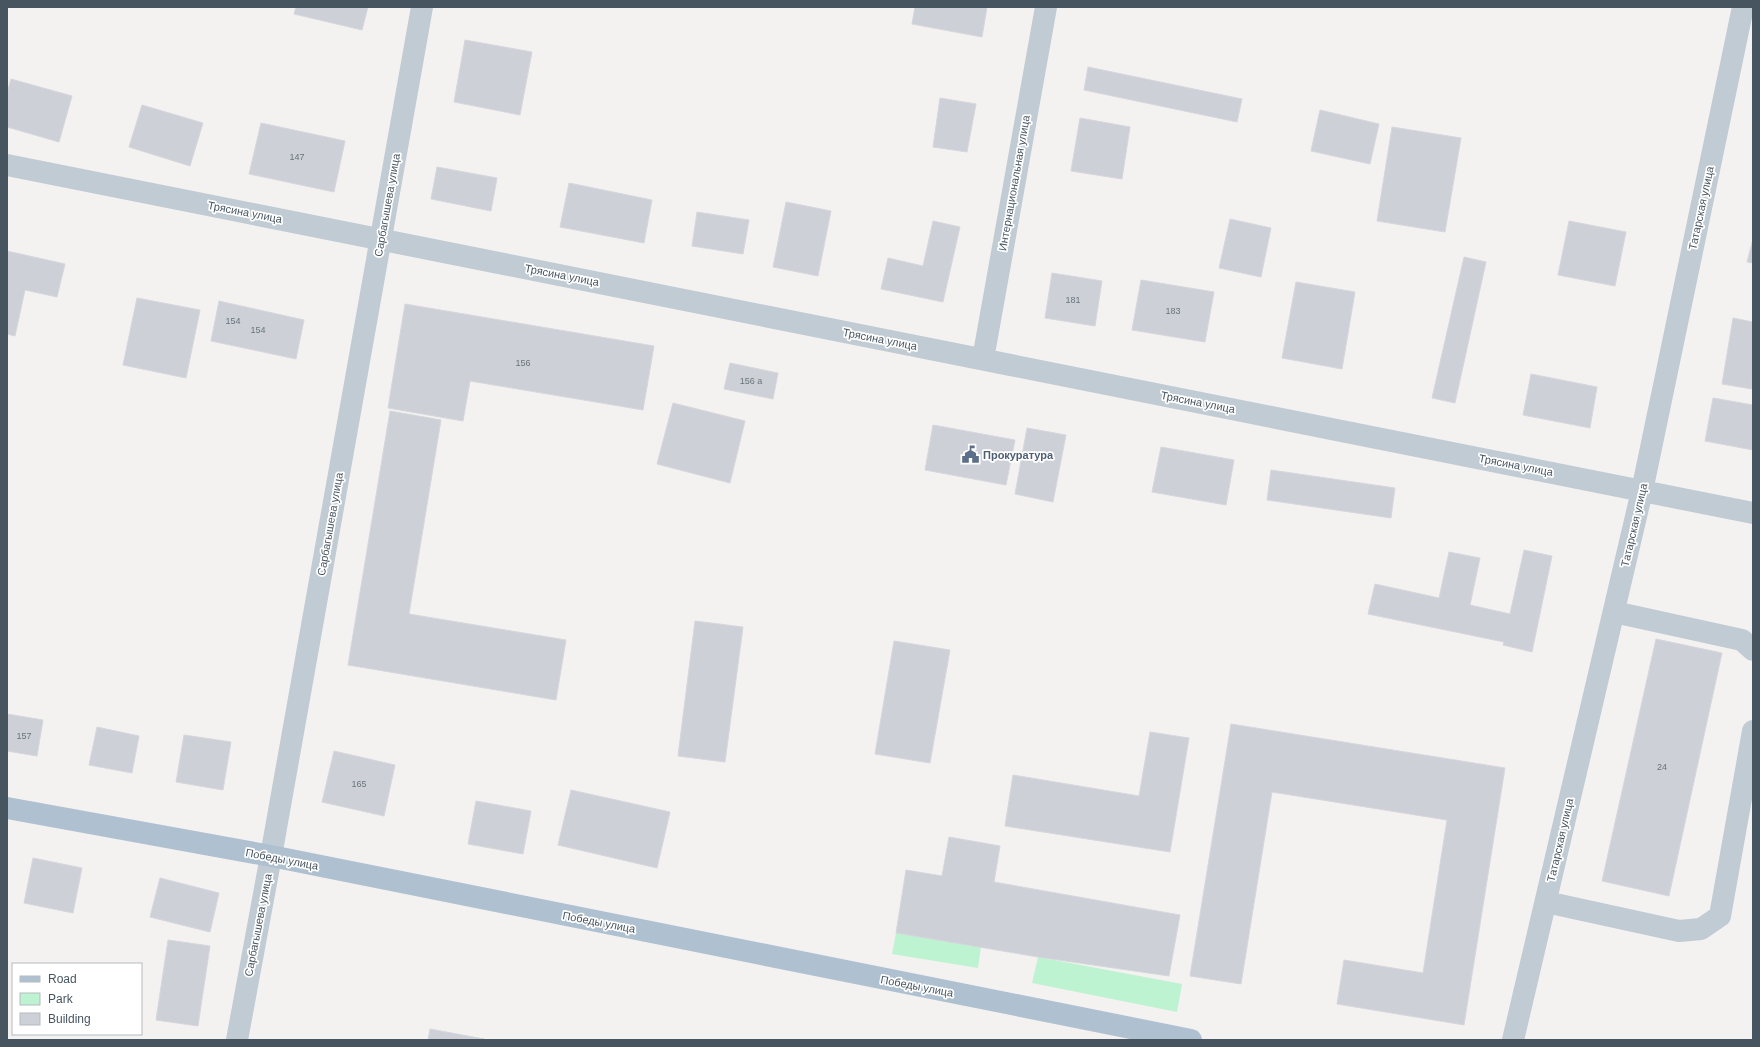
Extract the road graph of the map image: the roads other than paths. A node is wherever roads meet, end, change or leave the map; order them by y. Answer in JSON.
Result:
{"nodes":[{"id":1,"x":422,"y":7,"type":"edge"},
{"id":2,"x":1046,"y":7,"type":"edge"},
{"id":3,"x":1743,"y":7,"type":"edge"},
{"id":4,"x":7,"y":165,"type":"edge"},
{"id":5,"x":381,"y":239,"type":"junction"},
{"id":6,"x":983,"y":359,"type":"junction"},
{"id":7,"x":1642,"y":491,"type":"junction"},
{"id":8,"x":1753,"y":513,"type":"edge"},
{"id":9,"x":1614,"y":612,"type":"junction"},
{"id":10,"x":1753,"y":650,"type":"edge"},
{"id":11,"x":1753,"y":731,"type":"edge"},
{"id":12,"x":7,"y":808,"type":"edge"},
{"id":13,"x":271,"y":856,"type":"junction"},
{"id":14,"x":1546,"y":902,"type":"junction"},
{"id":15,"x":237,"y":1040,"type":"edge"},
{"id":16,"x":1191,"y":1040,"type":"edge"},
{"id":17,"x":1513,"y":1040,"type":"edge"}],
"edges":[{"from":1,"to":5,"type":"street","name":"Сарбагышева улица"},
{"from":2,"to":6,"type":"street","name":"Интернациональная улица"},
{"from":3,"to":7,"type":"street","name":"Татарская улица"},
{"from":4,"to":5,"type":"street","name":"Трясина улица"},
{"from":5,"to":6,"type":"street","name":"Трясина улица"},
{"from":5,"to":13,"type":"street","name":"Сарбагышева улица"},
{"from":6,"to":7,"type":"street","name":"Трясина улица"},
{"from":7,"to":8,"type":"street","name":"Трясина улица"},
{"from":7,"to":9,"type":"street","name":"Татарская улица"},
{"from":9,"to":10,"type":"street"},
{"from":9,"to":14,"type":"street","name":"Татарская улица"},
{"from":11,"to":14,"type":"street"},
{"from":12,"to":13,"type":"main road","name":"Победы улица"},
{"from":13,"to":15,"type":"street","name":"Сарбагышева улица"},
{"from":13,"to":16,"type":"main road","name":"Победы улица"},
{"from":14,"to":17,"type":"street","name":"Татарская улица"}]}
